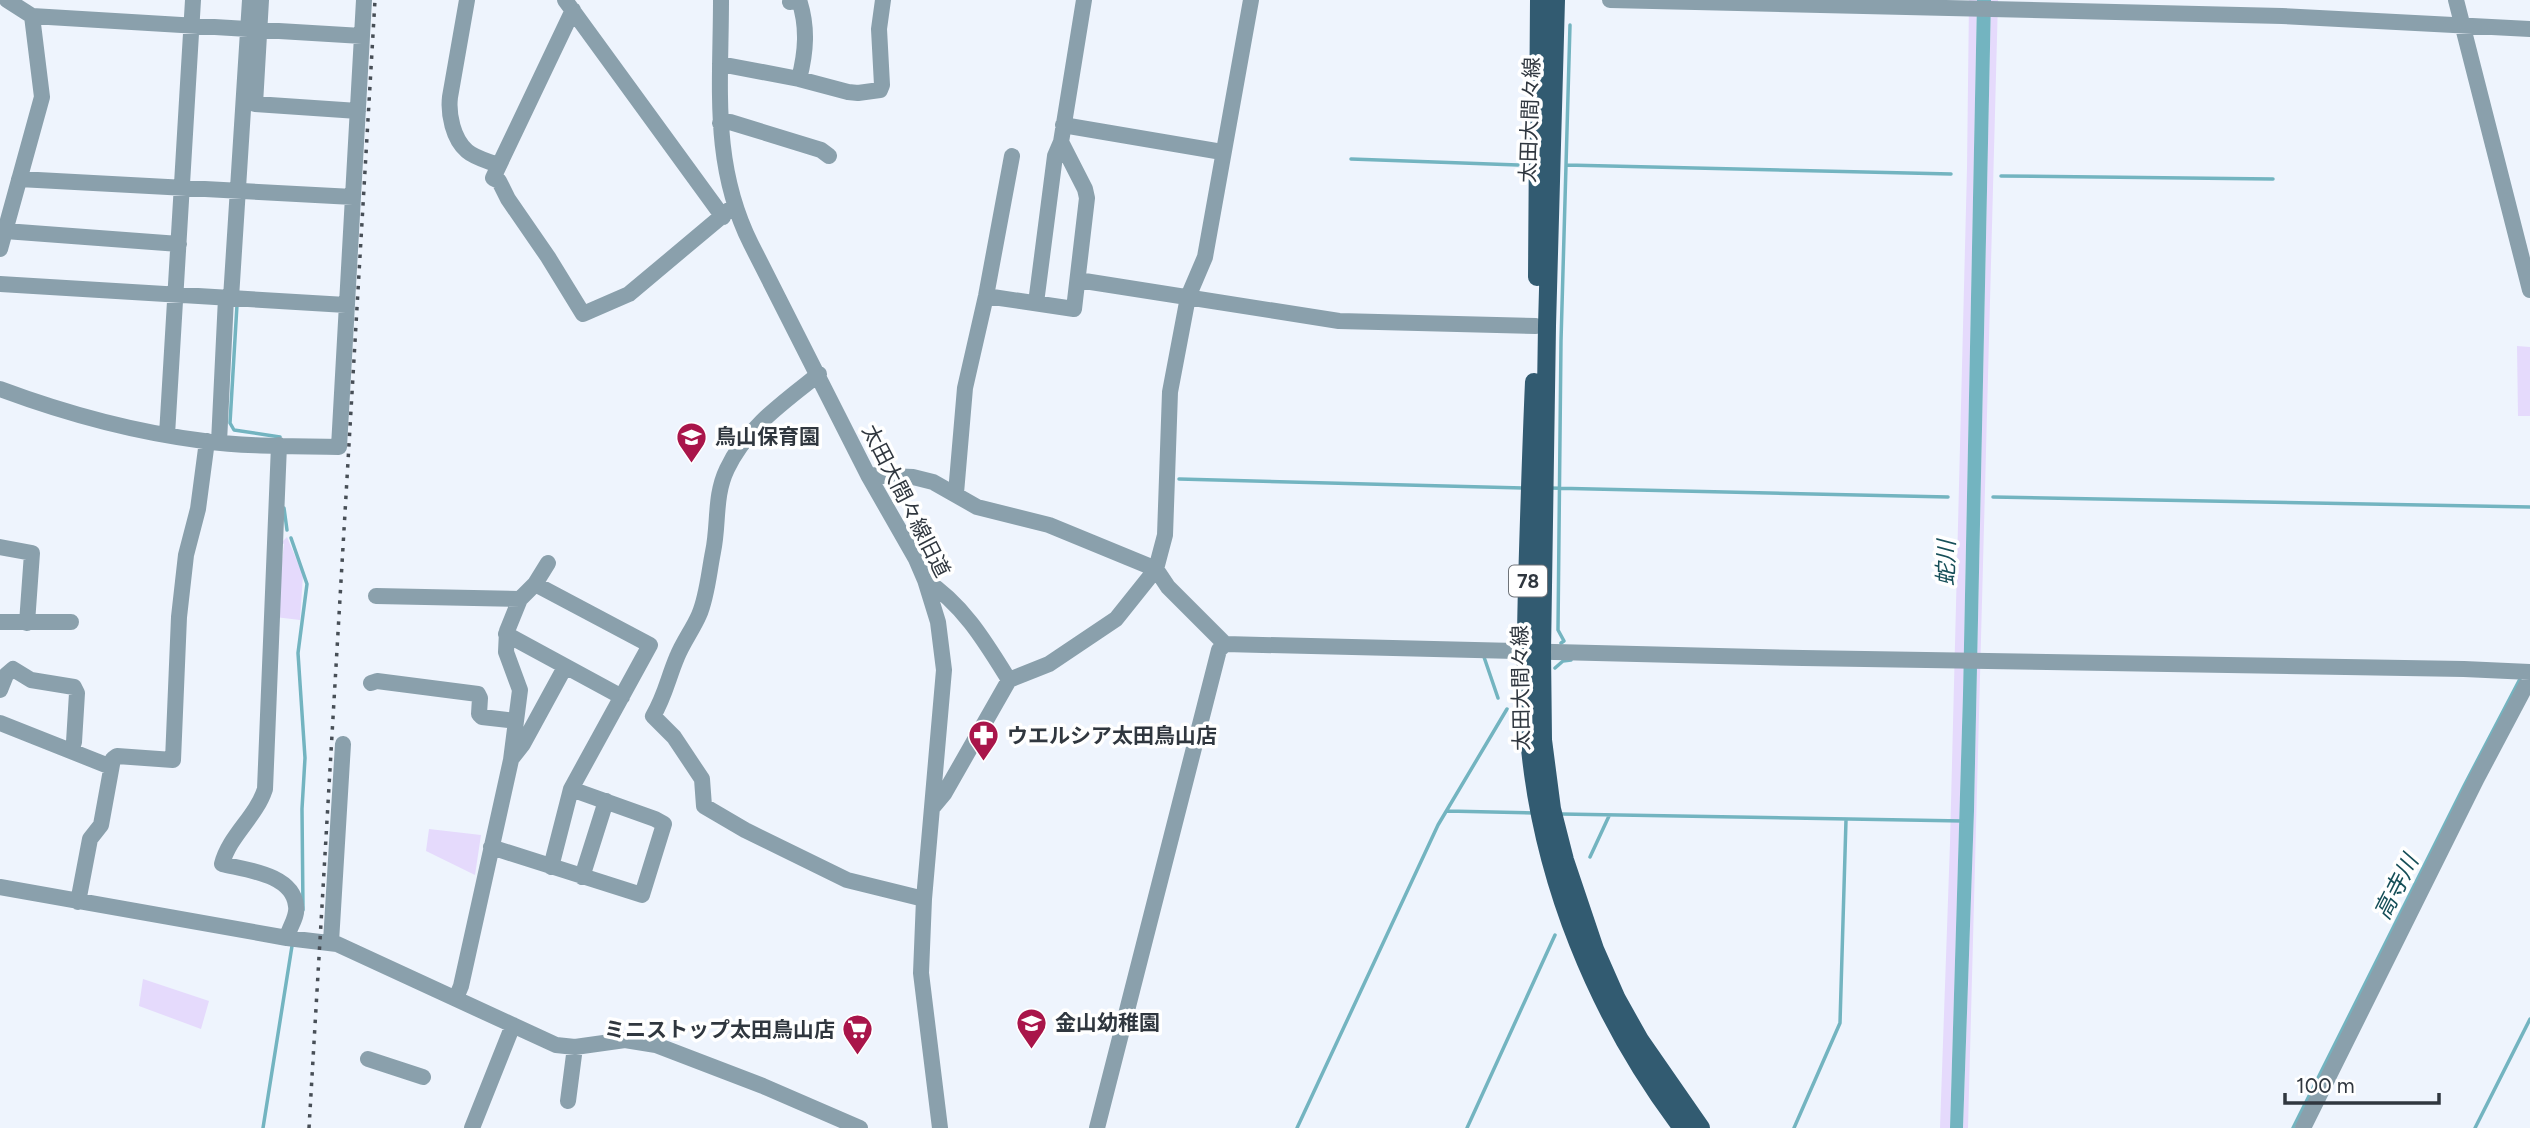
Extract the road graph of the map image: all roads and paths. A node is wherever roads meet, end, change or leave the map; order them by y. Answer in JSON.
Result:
{"nodes":[{"id":1,"x":7,"y":0,"type":"edge"},
{"id":2,"x":193,"y":0,"type":"edge"},
{"id":3,"x":250,"y":0,"type":"edge"},
{"id":4,"x":261,"y":0,"type":"edge"},
{"id":5,"x":364,"y":0,"type":"edge"},
{"id":6,"x":467,"y":0,"type":"edge"},
{"id":7,"x":721,"y":0,"type":"edge"},
{"id":8,"x":883,"y":0,"type":"edge"},
{"id":9,"x":1084,"y":0,"type":"edge"},
{"id":10,"x":1251,"y":0,"type":"edge"},
{"id":11,"x":1539,"y":0,"type":"edge"},
{"id":12,"x":1556,"y":0,"type":"edge"},
{"id":13,"x":1610,"y":0,"type":"edge"},
{"id":14,"x":2456,"y":0,"type":"edge"},
{"id":15,"x":790,"y":2,"type":"dead end"},
{"id":16,"x":569,"y":5,"type":"edge"},
{"id":17,"x":32,"y":16,"type":"junction"},
{"id":18,"x":191,"y":26,"type":"junction"},
{"id":19,"x":2463,"y":27,"type":"junction"},
{"id":20,"x":255,"y":29,"type":"junction"},
{"id":21,"x":2530,"y":29,"type":"edge"},
{"id":22,"x":362,"y":36,"type":"junction"},
{"id":23,"x":720,"y":64,"type":"junction"},
{"id":24,"x":799,"y":79,"type":"junction"},
{"id":25,"x":358,"y":111,"type":"junction"},
{"id":26,"x":720,"y":123,"type":"junction"},
{"id":27,"x":1062,"y":125,"type":"junction"},
{"id":28,"x":1061,"y":142,"type":"junction"},
{"id":29,"x":1222,"y":152,"type":"junction"},
{"id":30,"x":829,"y":156,"type":"dead end"},
{"id":31,"x":1012,"y":156,"type":"dead end"},
{"id":32,"x":498,"y":165,"type":"junction"},
{"id":33,"x":19,"y":178,"type":"junction"},
{"id":34,"x":182,"y":187,"type":"junction"},
{"id":35,"x":237,"y":190,"type":"junction"},
{"id":36,"x":353,"y":197,"type":"junction"},
{"id":37,"x":729,"y":212,"type":"junction"},
{"id":38,"x":5,"y":230,"type":"junction"},
{"id":39,"x":179,"y":244,"type":"junction"},
{"id":40,"x":0,"y":249,"type":"edge"},
{"id":41,"x":1078,"y":280,"type":"junction"},
{"id":42,"x":0,"y":284,"type":"edge"},
{"id":43,"x":2530,"y":290,"type":"edge"},
{"id":44,"x":176,"y":296,"type":"junction"},
{"id":45,"x":986,"y":296,"type":"junction"},
{"id":46,"x":1188,"y":297,"type":"junction"},
{"id":47,"x":229,"y":298,"type":"junction"},
{"id":48,"x":1036,"y":303,"type":"junction"},
{"id":49,"x":346,"y":305,"type":"junction"},
{"id":50,"x":1536,"y":326,"type":"junction"},
{"id":51,"x":819,"y":374,"type":"junction"},
{"id":52,"x":0,"y":389,"type":"edge"},
{"id":53,"x":167,"y":435,"type":"junction"},
{"id":54,"x":213,"y":442,"type":"junction"},
{"id":55,"x":279,"y":445,"type":"junction"},
{"id":56,"x":869,"y":475,"type":"junction"},
{"id":57,"x":956,"y":494,"type":"junction"},
{"id":58,"x":0,"y":547,"type":"edge"},
{"id":59,"x":548,"y":563,"type":"dead end"},
{"id":60,"x":1156,"y":569,"type":"junction"},
{"id":61,"x":925,"y":580,"type":"junction"},
{"id":62,"x":536,"y":584,"type":"junction"},
{"id":63,"x":376,"y":596,"type":"dead end"},
{"id":64,"x":520,"y":599,"type":"junction"},
{"id":65,"x":0,"y":622,"type":"edge"},
{"id":66,"x":71,"y":622,"type":"dead end"},
{"id":67,"x":27,"y":623,"type":"junction"},
{"id":68,"x":506,"y":634,"type":"junction"},
{"id":69,"x":1225,"y":644,"type":"junction"},
{"id":70,"x":1534,"y":652,"type":"junction"},
{"id":71,"x":565,"y":667,"type":"junction"},
{"id":72,"x":2530,"y":672,"type":"edge"},
{"id":73,"x":2530,"y":678,"type":"edge"},
{"id":74,"x":1009,"y":680,"type":"junction"},
{"id":75,"x":371,"y":683,"type":"dead end"},
{"id":76,"x":0,"y":690,"type":"edge"},
{"id":77,"x":622,"y":697,"type":"junction"},
{"id":78,"x":516,"y":721,"type":"junction"},
{"id":79,"x":0,"y":723,"type":"edge"},
{"id":80,"x":343,"y":744,"type":"dead end"},
{"id":81,"x":71,"y":751,"type":"junction"},
{"id":82,"x":511,"y":760,"type":"junction"},
{"id":83,"x":111,"y":767,"type":"junction"},
{"id":84,"x":571,"y":789,"type":"junction"},
{"id":85,"x":606,"y":801,"type":"junction"},
{"id":86,"x":934,"y":806,"type":"junction"},
{"id":87,"x":491,"y":847,"type":"junction"},
{"id":88,"x":551,"y":867,"type":"junction"},
{"id":89,"x":582,"y":877,"type":"junction"},
{"id":90,"x":0,"y":887,"type":"edge"},
{"id":91,"x":923,"y":899,"type":"junction"},
{"id":92,"x":78,"y":902,"type":"junction"},
{"id":93,"x":288,"y":938,"type":"junction"},
{"id":94,"x":331,"y":942,"type":"junction"},
{"id":95,"x":456,"y":998,"type":"junction"},
{"id":96,"x":513,"y":1025,"type":"junction"},
{"id":97,"x":575,"y":1047,"type":"junction"},
{"id":98,"x":368,"y":1059,"type":"dead end"},
{"id":99,"x":423,"y":1077,"type":"dead end"},
{"id":100,"x":568,"y":1101,"type":"dead end"},
{"id":101,"x":472,"y":1128,"type":"edge"},
{"id":102,"x":860,"y":1128,"type":"edge"},
{"id":103,"x":940,"y":1128,"type":"edge"},
{"id":104,"x":1097,"y":1128,"type":"edge"},
{"id":105,"x":1682,"y":1128,"type":"edge"},
{"id":106,"x":1701,"y":1128,"type":"edge"},
{"id":107,"x":2303,"y":1128,"type":"edge"}],
"edges":[{"from":1,"to":17,"type":"street"},
{"from":2,"to":18,"type":"street"},
{"from":3,"to":20,"type":"street"},
{"from":4,"to":20,"type":"street"},
{"from":5,"to":22,"type":"street"},
{"from":6,"to":32,"type":"street"},
{"from":7,"to":23,"type":"street","name":"太田大間々線旧道"},
{"from":8,"to":24,"type":"street"},
{"from":9,"to":27,"type":"street"},
{"from":10,"to":29,"type":"street"},
{"from":11,"to":50,"type":"main road","name":"太田大間々線","number":"78"},
{"from":12,"to":70,"type":"main road","name":"太田大間々線","number":"78"},
{"from":13,"to":19,"type":"street"},
{"from":14,"to":19,"type":"street"},
{"from":15,"to":24,"type":"street"},
{"from":16,"to":32,"type":"street"},
{"from":16,"to":37,"type":"street"},
{"from":17,"to":18,"type":"street"},
{"from":17,"to":33,"type":"street"},
{"from":18,"to":20,"type":"street"},
{"from":18,"to":34,"type":"street"},
{"from":19,"to":21,"type":"street"},
{"from":19,"to":43,"type":"street"},
{"from":20,"to":22,"type":"street"},
{"from":20,"to":25,"type":"street"},
{"from":20,"to":35,"type":"street"},
{"from":22,"to":25,"type":"street"},
{"from":23,"to":24,"type":"street"},
{"from":23,"to":26,"type":"street","name":"太田大間々線旧道"},
{"from":25,"to":36,"type":"street"},
{"from":26,"to":30,"type":"street"},
{"from":26,"to":37,"type":"street","name":"太田大間々線旧道"},
{"from":27,"to":28,"type":"street"},
{"from":27,"to":29,"type":"street"},
{"from":28,"to":41,"type":"street"},
{"from":28,"to":48,"type":"street"},
{"from":29,"to":46,"type":"street"},
{"from":31,"to":45,"type":"street"},
{"from":32,"to":37,"type":"street"},
{"from":33,"to":34,"type":"street"},
{"from":33,"to":38,"type":"street"},
{"from":34,"to":35,"type":"street"},
{"from":34,"to":39,"type":"street"},
{"from":35,"to":36,"type":"street"},
{"from":35,"to":47,"type":"street"},
{"from":36,"to":49,"type":"street"},
{"from":37,"to":51,"type":"street","name":"太田大間々線旧道"},
{"from":38,"to":39,"type":"street"},
{"from":38,"to":40,"type":"street"},
{"from":39,"to":44,"type":"street"},
{"from":41,"to":46,"type":"street"},
{"from":41,"to":48,"type":"street"},
{"from":42,"to":44,"type":"street"},
{"from":44,"to":47,"type":"street"},
{"from":44,"to":53,"type":"street"},
{"from":45,"to":48,"type":"street"},
{"from":45,"to":57,"type":"street"},
{"from":46,"to":50,"type":"street"},
{"from":46,"to":60,"type":"street"},
{"from":47,"to":49,"type":"street"},
{"from":47,"to":54,"type":"street"},
{"from":49,"to":55,"type":"street"},
{"from":50,"to":70,"type":"main road","name":"太田大間々線","number":"78"},
{"from":51,"to":56,"type":"street","name":"太田大間々線旧道"},
{"from":51,"to":91,"type":"street"},
{"from":52,"to":53,"type":"street"},
{"from":53,"to":54,"type":"street"},
{"from":54,"to":55,"type":"street"},
{"from":54,"to":83,"type":"street"},
{"from":55,"to":93,"type":"street"},
{"from":56,"to":57,"type":"street"},
{"from":56,"to":61,"type":"street","name":"太田大間々線旧道"},
{"from":57,"to":60,"type":"street"},
{"from":58,"to":67,"type":"street"},
{"from":59,"to":62,"type":"street"},
{"from":60,"to":69,"type":"street"},
{"from":60,"to":74,"type":"street"},
{"from":61,"to":74,"type":"street"},
{"from":61,"to":86,"type":"street","name":"太田大間々線旧道"},
{"from":62,"to":64,"type":"street"},
{"from":62,"to":77,"type":"street"},
{"from":63,"to":64,"type":"street"},
{"from":64,"to":68,"type":"street"},
{"from":65,"to":67,"type":"street"},
{"from":66,"to":67,"type":"street"},
{"from":68,"to":71,"type":"street"},
{"from":68,"to":78,"type":"street"},
{"from":69,"to":70,"type":"street"},
{"from":69,"to":104,"type":"street"},
{"from":70,"to":72,"type":"street"},
{"from":70,"to":105,"type":"main road","name":"太田大間々線","number":"78"},
{"from":70,"to":106,"type":"main road","name":"太田大間々線","number":"78"},
{"from":71,"to":77,"type":"street"},
{"from":71,"to":82,"type":"street"},
{"from":73,"to":107,"type":"street"},
{"from":74,"to":86,"type":"street"},
{"from":75,"to":78,"type":"street"},
{"from":76,"to":81,"type":"street"},
{"from":77,"to":84,"type":"street"},
{"from":78,"to":82,"type":"street"},
{"from":79,"to":81,"type":"street"},
{"from":80,"to":94,"type":"street"},
{"from":81,"to":83,"type":"street"},
{"from":82,"to":87,"type":"street"},
{"from":83,"to":92,"type":"street"},
{"from":84,"to":85,"type":"street"},
{"from":84,"to":88,"type":"street"},
{"from":85,"to":89,"type":"street"},
{"from":85,"to":89,"type":"street"},
{"from":86,"to":91,"type":"street","name":"太田大間々線旧道"},
{"from":87,"to":88,"type":"street"},
{"from":87,"to":95,"type":"street"},
{"from":88,"to":89,"type":"street"},
{"from":90,"to":92,"type":"street"},
{"from":91,"to":103,"type":"street","name":"太田大間々線旧道"},
{"from":92,"to":93,"type":"street"},
{"from":93,"to":94,"type":"street"},
{"from":94,"to":95,"type":"street"},
{"from":95,"to":96,"type":"street"},
{"from":96,"to":97,"type":"street"},
{"from":96,"to":101,"type":"street"},
{"from":97,"to":100,"type":"street"},
{"from":97,"to":102,"type":"street"},
{"from":98,"to":99,"type":"street"}]}
